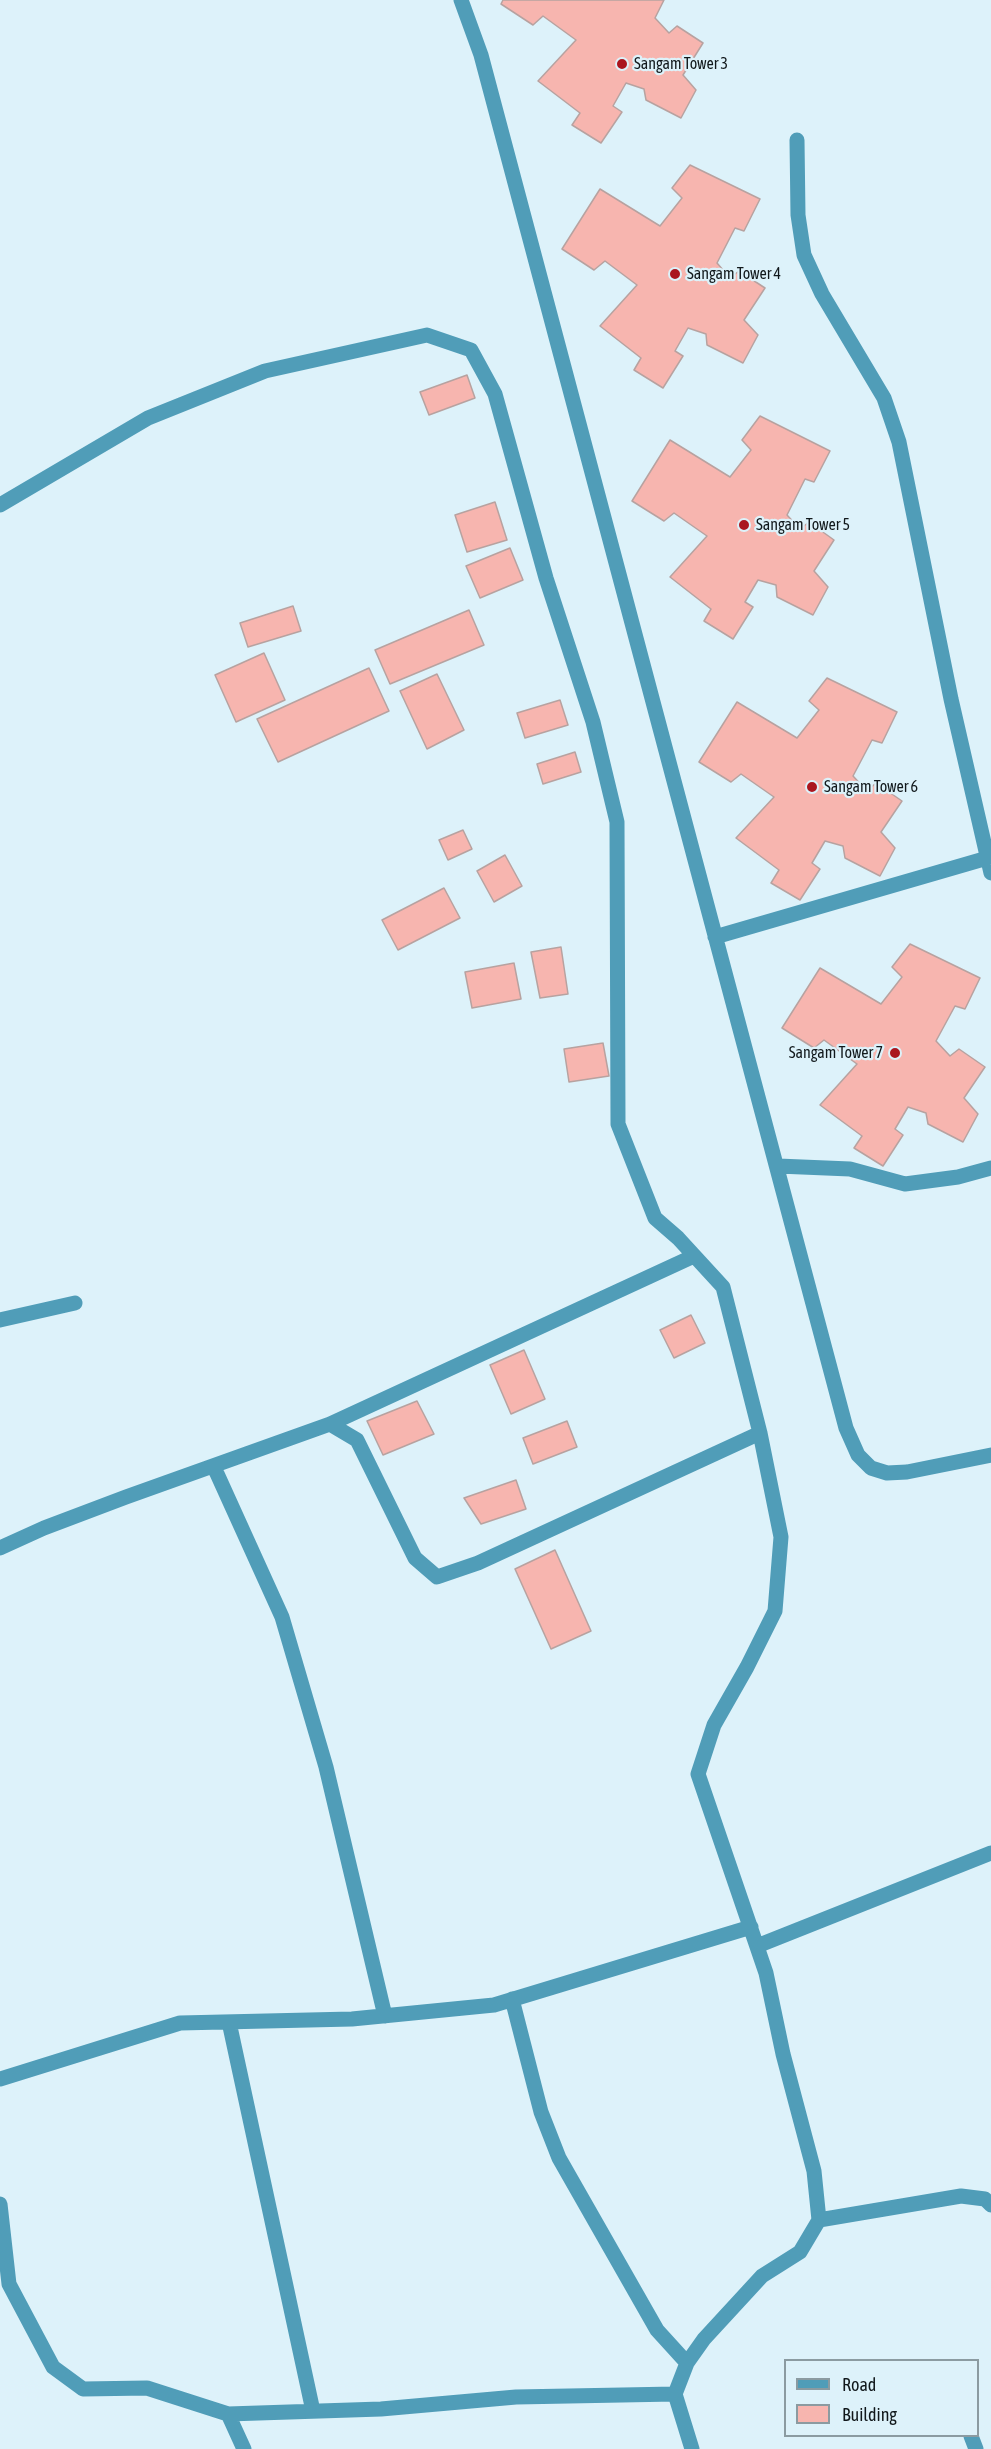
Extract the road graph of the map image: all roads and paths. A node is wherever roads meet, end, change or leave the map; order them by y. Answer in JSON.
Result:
{"nodes":[{"id":1,"x":461,"y":0,"type":"edge"},
{"id":2,"x":797,"y":140,"type":"dead end"},
{"id":3,"x":0,"y":505,"type":"edge"},
{"id":4,"x":990,"y":862,"type":"edge"},
{"id":5,"x":715,"y":937,"type":"junction"},
{"id":6,"x":778,"y":1166,"type":"junction"},
{"id":7,"x":991,"y":1168,"type":"edge"},
{"id":8,"x":694,"y":1256,"type":"junction"},
{"id":9,"x":75,"y":1304,"type":"dead end"},
{"id":10,"x":0,"y":1320,"type":"edge"},
{"id":11,"x":330,"y":1424,"type":"junction"},
{"id":12,"x":760,"y":1433,"type":"junction"},
{"id":13,"x":991,"y":1455,"type":"edge"},
{"id":14,"x":214,"y":1467,"type":"junction"},
{"id":15,"x":0,"y":1548,"type":"edge"},
{"id":16,"x":991,"y":1853,"type":"edge"},
{"id":17,"x":751,"y":1927,"type":"junction"},
{"id":18,"x":757,"y":1946,"type":"junction"},
{"id":19,"x":512,"y":1999,"type":"junction"},
{"id":20,"x":385,"y":2016,"type":"junction"},
{"id":21,"x":229,"y":2022,"type":"junction"},
{"id":22,"x":0,"y":2079,"type":"edge"},
{"id":23,"x":0,"y":2204,"type":"edge"},
{"id":24,"x":991,"y":2205,"type":"edge"},
{"id":25,"x":819,"y":2220,"type":"junction"},
{"id":26,"x":2,"y":2250,"type":"edge"},
{"id":27,"x":687,"y":2363,"type":"junction"},
{"id":28,"x":675,"y":2394,"type":"junction"},
{"id":29,"x":313,"y":2411,"type":"junction"},
{"id":30,"x":228,"y":2414,"type":"junction"},
{"id":31,"x":244,"y":2449,"type":"edge"},
{"id":32,"x":692,"y":2449,"type":"edge"}],
"edges":[{"from":1,"to":5,"type":"street"},
{"from":2,"to":4,"type":"street"},
{"from":3,"to":8,"type":"street"},
{"from":4,"to":5,"type":"street"},
{"from":5,"to":6,"type":"street"},
{"from":6,"to":7,"type":"street"},
{"from":6,"to":13,"type":"street"},
{"from":8,"to":11,"type":"street"},
{"from":8,"to":12,"type":"street"},
{"from":9,"to":10,"type":"street"},
{"from":11,"to":12,"type":"street"},
{"from":11,"to":14,"type":"street"},
{"from":12,"to":17,"type":"street"},
{"from":14,"to":15,"type":"street"},
{"from":14,"to":20,"type":"street"},
{"from":16,"to":18,"type":"street"},
{"from":17,"to":18,"type":"street"},
{"from":17,"to":19,"type":"street"},
{"from":18,"to":25,"type":"street"},
{"from":19,"to":20,"type":"street"},
{"from":19,"to":27,"type":"street"},
{"from":20,"to":21,"type":"street"},
{"from":21,"to":22,"type":"street"},
{"from":21,"to":29,"type":"street"},
{"from":23,"to":26,"type":"street"},
{"from":24,"to":25,"type":"street"},
{"from":25,"to":27,"type":"street"},
{"from":26,"to":30,"type":"street"},
{"from":27,"to":28,"type":"street"},
{"from":28,"to":29,"type":"street"},
{"from":28,"to":32,"type":"street"},
{"from":29,"to":30,"type":"street"},
{"from":30,"to":31,"type":"street"}]}
